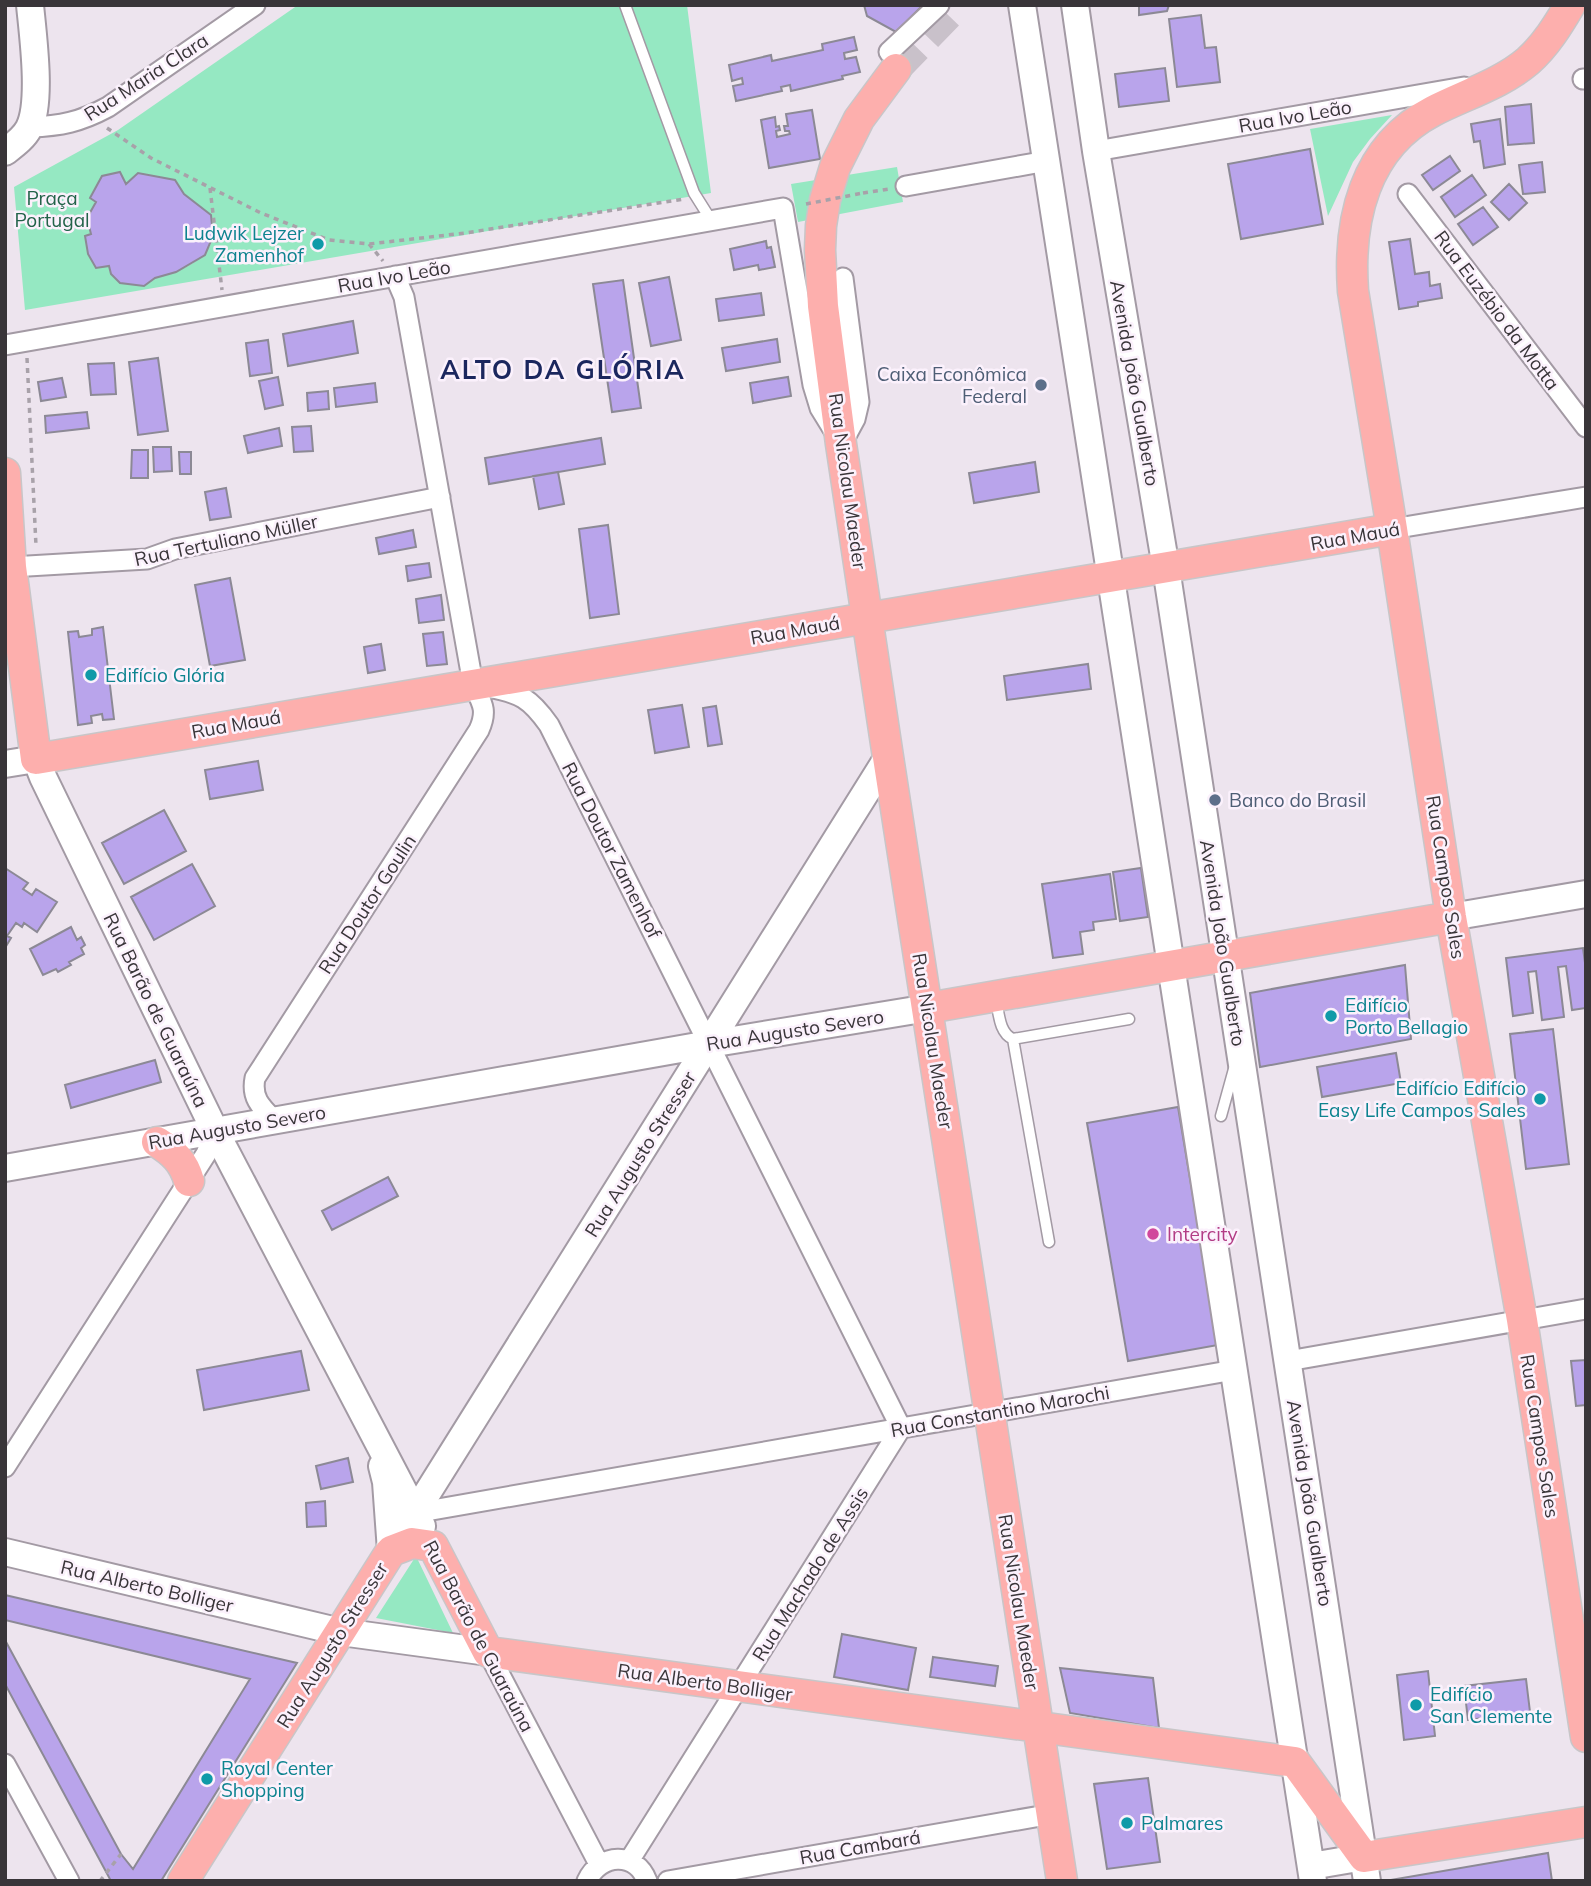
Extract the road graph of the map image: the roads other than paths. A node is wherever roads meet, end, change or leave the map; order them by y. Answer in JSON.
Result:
{"nodes":[{"id":1,"x":30,"y":5,"type":"edge"},
{"id":2,"x":255,"y":5,"type":"edge"},
{"id":3,"x":625,"y":5,"type":"edge"},
{"id":4,"x":939,"y":5,"type":"edge"},
{"id":5,"x":1022,"y":5,"type":"edge"},
{"id":6,"x":1075,"y":5,"type":"edge"},
{"id":7,"x":1570,"y":5,"type":"edge"},
{"id":8,"x":893,"y":60,"type":"joint"},
{"id":9,"x":1495,"y":81,"type":"junction"},
{"id":10,"x":30,"y":127,"type":"junction"},
{"id":11,"x":1096,"y":151,"type":"junction"},
{"id":12,"x":5,"y":152,"type":"edge"},
{"id":13,"x":1047,"y":161,"type":"junction"},
{"id":14,"x":906,"y":186,"type":"road end"},
{"id":15,"x":1408,"y":194,"type":"dead end"},
{"id":16,"x":711,"y":220,"type":"junction"},
{"id":17,"x":395,"y":276,"type":"junction"},
{"id":18,"x":843,"y":278,"type":"dead end"},
{"id":19,"x":5,"y":345,"type":"edge"},
{"id":20,"x":1586,"y":426,"type":"edge"},
{"id":21,"x":841,"y":444,"type":"junction"},
{"id":22,"x":5,"y":473,"type":"edge"},
{"id":23,"x":440,"y":497,"type":"junction"},
{"id":24,"x":1586,"y":497,"type":"edge"},
{"id":25,"x":1392,"y":529,"type":"junction"},
{"id":26,"x":24,"y":567,"type":"junction"},
{"id":27,"x":1166,"y":568,"type":"junction"},
{"id":28,"x":1112,"y":577,"type":"junction"},
{"id":29,"x":868,"y":618,"type":"junction"},
{"id":30,"x":473,"y":684,"type":"junction"},
{"id":31,"x":888,"y":757,"type":"junction"},
{"id":32,"x":36,"y":759,"type":"junction"},
{"id":33,"x":5,"y":764,"type":"edge"},
{"id":34,"x":1586,"y":894,"type":"edge"},
{"id":35,"x":1451,"y":917,"type":"junction"},
{"id":36,"x":1225,"y":956,"type":"junction"},
{"id":37,"x":1171,"y":966,"type":"junction"},
{"id":38,"x":995,"y":996,"type":"junction"},
{"id":39,"x":928,"y":1008,"type":"junction"},
{"id":40,"x":1129,"y":1019,"type":"dead end"},
{"id":41,"x":1013,"y":1039,"type":"junction"},
{"id":42,"x":709,"y":1044,"type":"junction"},
{"id":43,"x":1240,"y":1049,"type":"junction"},
{"id":44,"x":1221,"y":1116,"type":"dead end"},
{"id":45,"x":274,"y":1120,"type":"junction"},
{"id":46,"x":215,"y":1131,"type":"junction"},
{"id":47,"x":157,"y":1142,"type":"junction"},
{"id":48,"x":5,"y":1168,"type":"edge"},
{"id":49,"x":189,"y":1181,"type":"junction"},
{"id":50,"x":1049,"y":1242,"type":"dead end"},
{"id":51,"x":1586,"y":1309,"type":"edge"},
{"id":52,"x":1522,"y":1320,"type":"junction"},
{"id":53,"x":1288,"y":1361,"type":"junction"},
{"id":54,"x":1234,"y":1370,"type":"junction"},
{"id":55,"x":360,"y":1407,"type":"junction"},
{"id":56,"x":990,"y":1413,"type":"junction"},
{"id":57,"x":901,"y":1428,"type":"junction"},
{"id":58,"x":5,"y":1467,"type":"edge"},
{"id":59,"x":415,"y":1513,"type":"junction"},
{"id":60,"x":433,"y":1546,"type":"junction"},
{"id":61,"x":391,"y":1551,"type":"junction"},
{"id":62,"x":5,"y":1552,"type":"edge"},
{"id":63,"x":472,"y":1622,"type":"junction"},
{"id":64,"x":341,"y":1632,"type":"junction"},
{"id":65,"x":436,"y":1645,"type":"junction"},
{"id":66,"x":488,"y":1652,"type":"junction"},
{"id":67,"x":739,"y":1687,"type":"junction"},
{"id":68,"x":1038,"y":1728,"type":"junction"},
{"id":69,"x":1586,"y":1737,"type":"edge"},
{"id":70,"x":1295,"y":1762,"type":"junction"},
{"id":71,"x":5,"y":1763,"type":"edge"},
{"id":72,"x":1052,"y":1814,"type":"junction"},
{"id":73,"x":1586,"y":1822,"type":"edge"},
{"id":74,"x":629,"y":1861,"type":"junction"},
{"id":75,"x":599,"y":1864,"type":"junction"},
{"id":76,"x":1366,"y":1869,"type":"edge"},
{"id":77,"x":1312,"y":1873,"type":"edge"},
{"id":78,"x":69,"y":1881,"type":"edge"},
{"id":79,"x":183,"y":1881,"type":"edge"},
{"id":80,"x":587,"y":1881,"type":"edge"},
{"id":81,"x":647,"y":1881,"type":"edge"},
{"id":82,"x":668,"y":1881,"type":"edge"},
{"id":83,"x":1062,"y":1881,"type":"edge"}],
"edges":[{"from":1,"to":10,"type":"street"},
{"from":2,"to":10,"type":"street","name":"Rua Maria Clara"},
{"from":3,"to":16,"type":"lane"},
{"from":4,"to":8,"type":"street"},
{"from":5,"to":13,"type":"street"},
{"from":6,"to":11,"type":"street","name":"Avenida João Gualberto"},
{"from":7,"to":9,"type":"main road","name":"Rua Campos Sales"},
{"from":8,"to":21,"type":"main road","name":"Rua Nicolau Maeder"},
{"from":9,"to":11,"type":"street","name":"Rua Ivo Leão"},
{"from":9,"to":25,"type":"main road","name":"Rua Campos Sales"},
{"from":10,"to":12,"type":"street"},
{"from":11,"to":27,"type":"street","name":"Avenida João Gualberto"},
{"from":13,"to":14,"type":"street"},
{"from":13,"to":28,"type":"street"},
{"from":15,"to":20,"type":"street","name":"Rua Euzébio da Motta"},
{"from":16,"to":17,"type":"street","name":"Rua Ivo Leão"},
{"from":16,"to":21,"type":"street","name":"Rua Ivo Leão"},
{"from":17,"to":19,"type":"street","name":"Rua Ivo Leão"},
{"from":17,"to":23,"type":"street"},
{"from":18,"to":21,"type":"street"},
{"from":21,"to":29,"type":"main road","name":"Rua Nicolau Maeder"},
{"from":22,"to":26,"type":"main road"},
{"from":23,"to":26,"type":"street","name":"Rua Tertuliano Müller"},
{"from":23,"to":30,"type":"street"},
{"from":24,"to":25,"type":"street","name":"Rua Mauá"},
{"from":25,"to":27,"type":"main road","name":"Rua Mauá"},
{"from":25,"to":35,"type":"main road","name":"Rua Campos Sales"},
{"from":26,"to":32,"type":"main road"},
{"from":27,"to":28,"type":"main road","name":"Rua Mauá"},
{"from":27,"to":36,"type":"street","name":"Avenida João Gualberto"},
{"from":28,"to":29,"type":"main road","name":"Rua Mauá"},
{"from":28,"to":37,"type":"street"},
{"from":29,"to":30,"type":"main road","name":"Rua Mauá"},
{"from":29,"to":31,"type":"main road","name":"Rua Nicolau Maeder"},
{"from":30,"to":32,"type":"main road","name":"Rua Mauá"},
{"from":30,"to":42,"type":"street","name":"Rua Doutor Zamenhof"},
{"from":30,"to":45,"type":"street","name":"Rua Doutor Goulin"},
{"from":31,"to":39,"type":"main road","name":"Rua Nicolau Maeder"},
{"from":31,"to":42,"type":"street","name":"Rua Augusto Stresser"},
{"from":32,"to":33,"type":"street","name":"Rua Mauá"},
{"from":32,"to":46,"type":"street","name":"Rua Barão de Guaraúna"},
{"from":34,"to":35,"type":"street","name":"Rua Augusto Severo"},
{"from":35,"to":36,"type":"main road","name":"Rua Augusto Severo"},
{"from":35,"to":52,"type":"main road","name":"Rua Campos Sales"},
{"from":36,"to":37,"type":"main road","name":"Rua Augusto Severo"},
{"from":36,"to":43,"type":"street","name":"Avenida João Gualberto"},
{"from":37,"to":38,"type":"main road","name":"Rua Augusto Severo"},
{"from":37,"to":54,"type":"street"},
{"from":38,"to":39,"type":"main road","name":"Rua Augusto Severo"},
{"from":38,"to":41,"type":"lane"},
{"from":39,"to":42,"type":"street","name":"Rua Augusto Severo"},
{"from":39,"to":56,"type":"main road","name":"Rua Nicolau Maeder"},
{"from":40,"to":41,"type":"lane"},
{"from":41,"to":50,"type":"lane"},
{"from":42,"to":45,"type":"street","name":"Rua Augusto Severo"},
{"from":42,"to":57,"type":"street","name":"Rua Doutor Zamenhof"},
{"from":42,"to":59,"type":"street","name":"Rua Augusto Stresser"},
{"from":43,"to":44,"type":"lane"},
{"from":43,"to":53,"type":"street","name":"Avenida João Gualberto"},
{"from":45,"to":46,"type":"street","name":"Rua Augusto Severo"},
{"from":46,"to":47,"type":"street","name":"Rua Augusto Severo"},
{"from":46,"to":49,"type":"street"},
{"from":46,"to":55,"type":"street","name":"Rua Barão de Guaraúna"},
{"from":47,"to":48,"type":"street","name":"Rua Augusto Severo"},
{"from":47,"to":49,"type":"main road"},
{"from":49,"to":58,"type":"street"},
{"from":51,"to":52,"type":"street"},
{"from":52,"to":53,"type":"street"},
{"from":52,"to":69,"type":"main road","name":"Rua Campos Sales"},
{"from":53,"to":76,"type":"street","name":"Avenida João Gualberto"},
{"from":54,"to":56,"type":"street","name":"Rua Constantino Marochi"},
{"from":54,"to":70,"type":"street"},
{"from":55,"to":59,"type":"street","name":"Rua Barão de Guaraúna"},
{"from":55,"to":61,"type":"street","name":"Rua Barão de Guaraúna"},
{"from":56,"to":57,"type":"street","name":"Rua Constantino Marochi"},
{"from":56,"to":68,"type":"main road","name":"Rua Nicolau Maeder"},
{"from":57,"to":59,"type":"street","name":"Rua Constantino Marochi"},
{"from":57,"to":67,"type":"street","name":"Rua Machado de Assis"},
{"from":59,"to":60,"type":"street","name":"Rua Barão de Guaraúna"},
{"from":59,"to":61,"type":"street","name":"Rua Augusto Stresser"},
{"from":60,"to":61,"type":"main road","name":"Rua Augusto Stresser"},
{"from":60,"to":63,"type":"main road","name":"Rua Barão de Guaraúna"},
{"from":61,"to":64,"type":"main road","name":"Rua Augusto Stresser"},
{"from":62,"to":64,"type":"street","name":"Rua Alberto Bolliger"},
{"from":63,"to":65,"type":"street"},
{"from":63,"to":66,"type":"main road","name":"Rua Barão de Guaraúna"},
{"from":64,"to":65,"type":"street","name":"Rua Alberto Bolliger"},
{"from":64,"to":79,"type":"main road","name":"Rua Augusto Stresser"},
{"from":65,"to":66,"type":"street","name":"Rua Alberto Bolliger"},
{"from":66,"to":67,"type":"main road","name":"Rua Alberto Bolliger"},
{"from":66,"to":75,"type":"street","name":"Rua Barão de Guaraúna"},
{"from":67,"to":68,"type":"main road","name":"Rua Alberto Bolliger"},
{"from":67,"to":74,"type":"street","name":"Rua Machado de Assis"},
{"from":68,"to":70,"type":"main road","name":"Rua Alberto Bolliger"},
{"from":68,"to":72,"type":"main road","name":"Rua Nicolau Maeder"},
{"from":70,"to":76,"type":"main road"},
{"from":70,"to":77,"type":"street"},
{"from":71,"to":78,"type":"street"},
{"from":72,"to":82,"type":"street","name":"Rua Cambará"},
{"from":72,"to":83,"type":"main road","name":"Rua Nicolau Maeder"},
{"from":73,"to":76,"type":"main road"},
{"from":74,"to":75,"type":"street"},
{"from":74,"to":81,"type":"street"},
{"from":75,"to":80,"type":"street"},
{"from":76,"to":77,"type":"street"}]}
